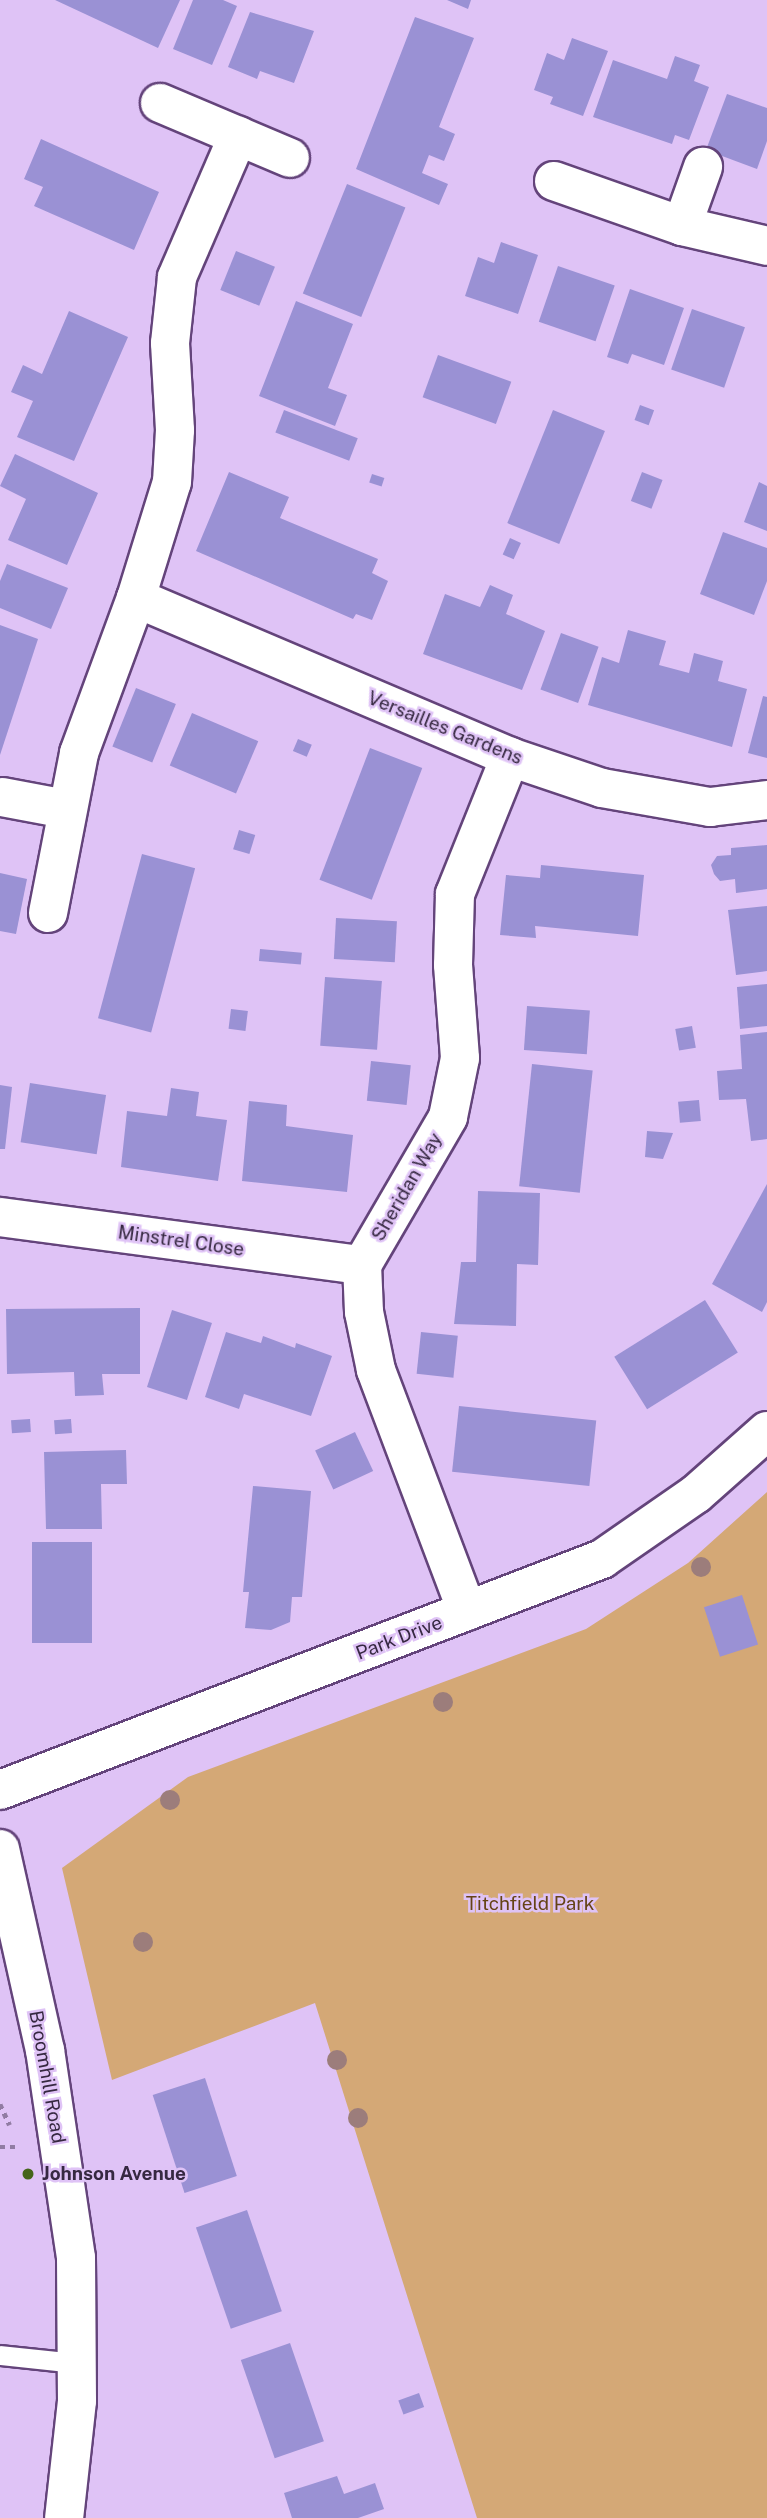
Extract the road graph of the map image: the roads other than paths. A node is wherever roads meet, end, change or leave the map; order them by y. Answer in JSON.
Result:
{"nodes":[{"id":1,"x":160,"y":103,"type":"dead end"},
{"id":2,"x":238,"y":136,"type":"junction"},
{"id":3,"x":290,"y":158,"type":"dead end"},
{"id":4,"x":703,"y":167,"type":"dead end"},
{"id":5,"x":555,"y":181,"type":"dead end"},
{"id":6,"x":682,"y":226,"type":"junction"},
{"id":7,"x":767,"y":246,"type":"edge"},
{"id":8,"x":136,"y":598,"type":"junction"},
{"id":9,"x":510,"y":757,"type":"junction"},
{"id":10,"x":2,"y":797,"type":"edge"},
{"id":11,"x":767,"y":800,"type":"edge"},
{"id":12,"x":66,"y":808,"type":"junction"},
{"id":13,"x":48,"y":913,"type":"dead end"},
{"id":14,"x":0,"y":1217,"type":"edge"},
{"id":15,"x":362,"y":1265,"type":"junction"},
{"id":16,"x":767,"y":1431,"type":"edge"},
{"id":17,"x":467,"y":1611,"type":"junction"},
{"id":18,"x":0,"y":1790,"type":"edge"},
{"id":19,"x":0,"y":1849,"type":"edge"},
{"id":20,"x":0,"y":2355,"type":"edge"},
{"id":21,"x":76,"y":2363,"type":"junction"},
{"id":22,"x":64,"y":2518,"type":"edge"}],
"edges":[{"from":1,"to":2,"type":"street"},
{"from":2,"to":3,"type":"street"},
{"from":2,"to":8,"type":"street"},
{"from":4,"to":6,"type":"street"},
{"from":5,"to":6,"type":"street"},
{"from":6,"to":7,"type":"street"},
{"from":8,"to":9,"type":"street","name":"Versailles Gardens"},
{"from":8,"to":12,"type":"street"},
{"from":9,"to":11,"type":"street","name":"Versailles Gardens"},
{"from":9,"to":15,"type":"street","name":"Sheridan Way"},
{"from":10,"to":12,"type":"street"},
{"from":12,"to":13,"type":"street"},
{"from":14,"to":15,"type":"street","name":"Minstrel Close"},
{"from":15,"to":17,"type":"street"},
{"from":16,"to":17,"type":"street","name":"Park Drive"},
{"from":17,"to":18,"type":"street","name":"Park Drive"},
{"from":19,"to":21,"type":"street","name":"Broomhill Road"},
{"from":20,"to":21,"type":"lane"},
{"from":21,"to":22,"type":"street","name":"Broomhill Road"}]}
